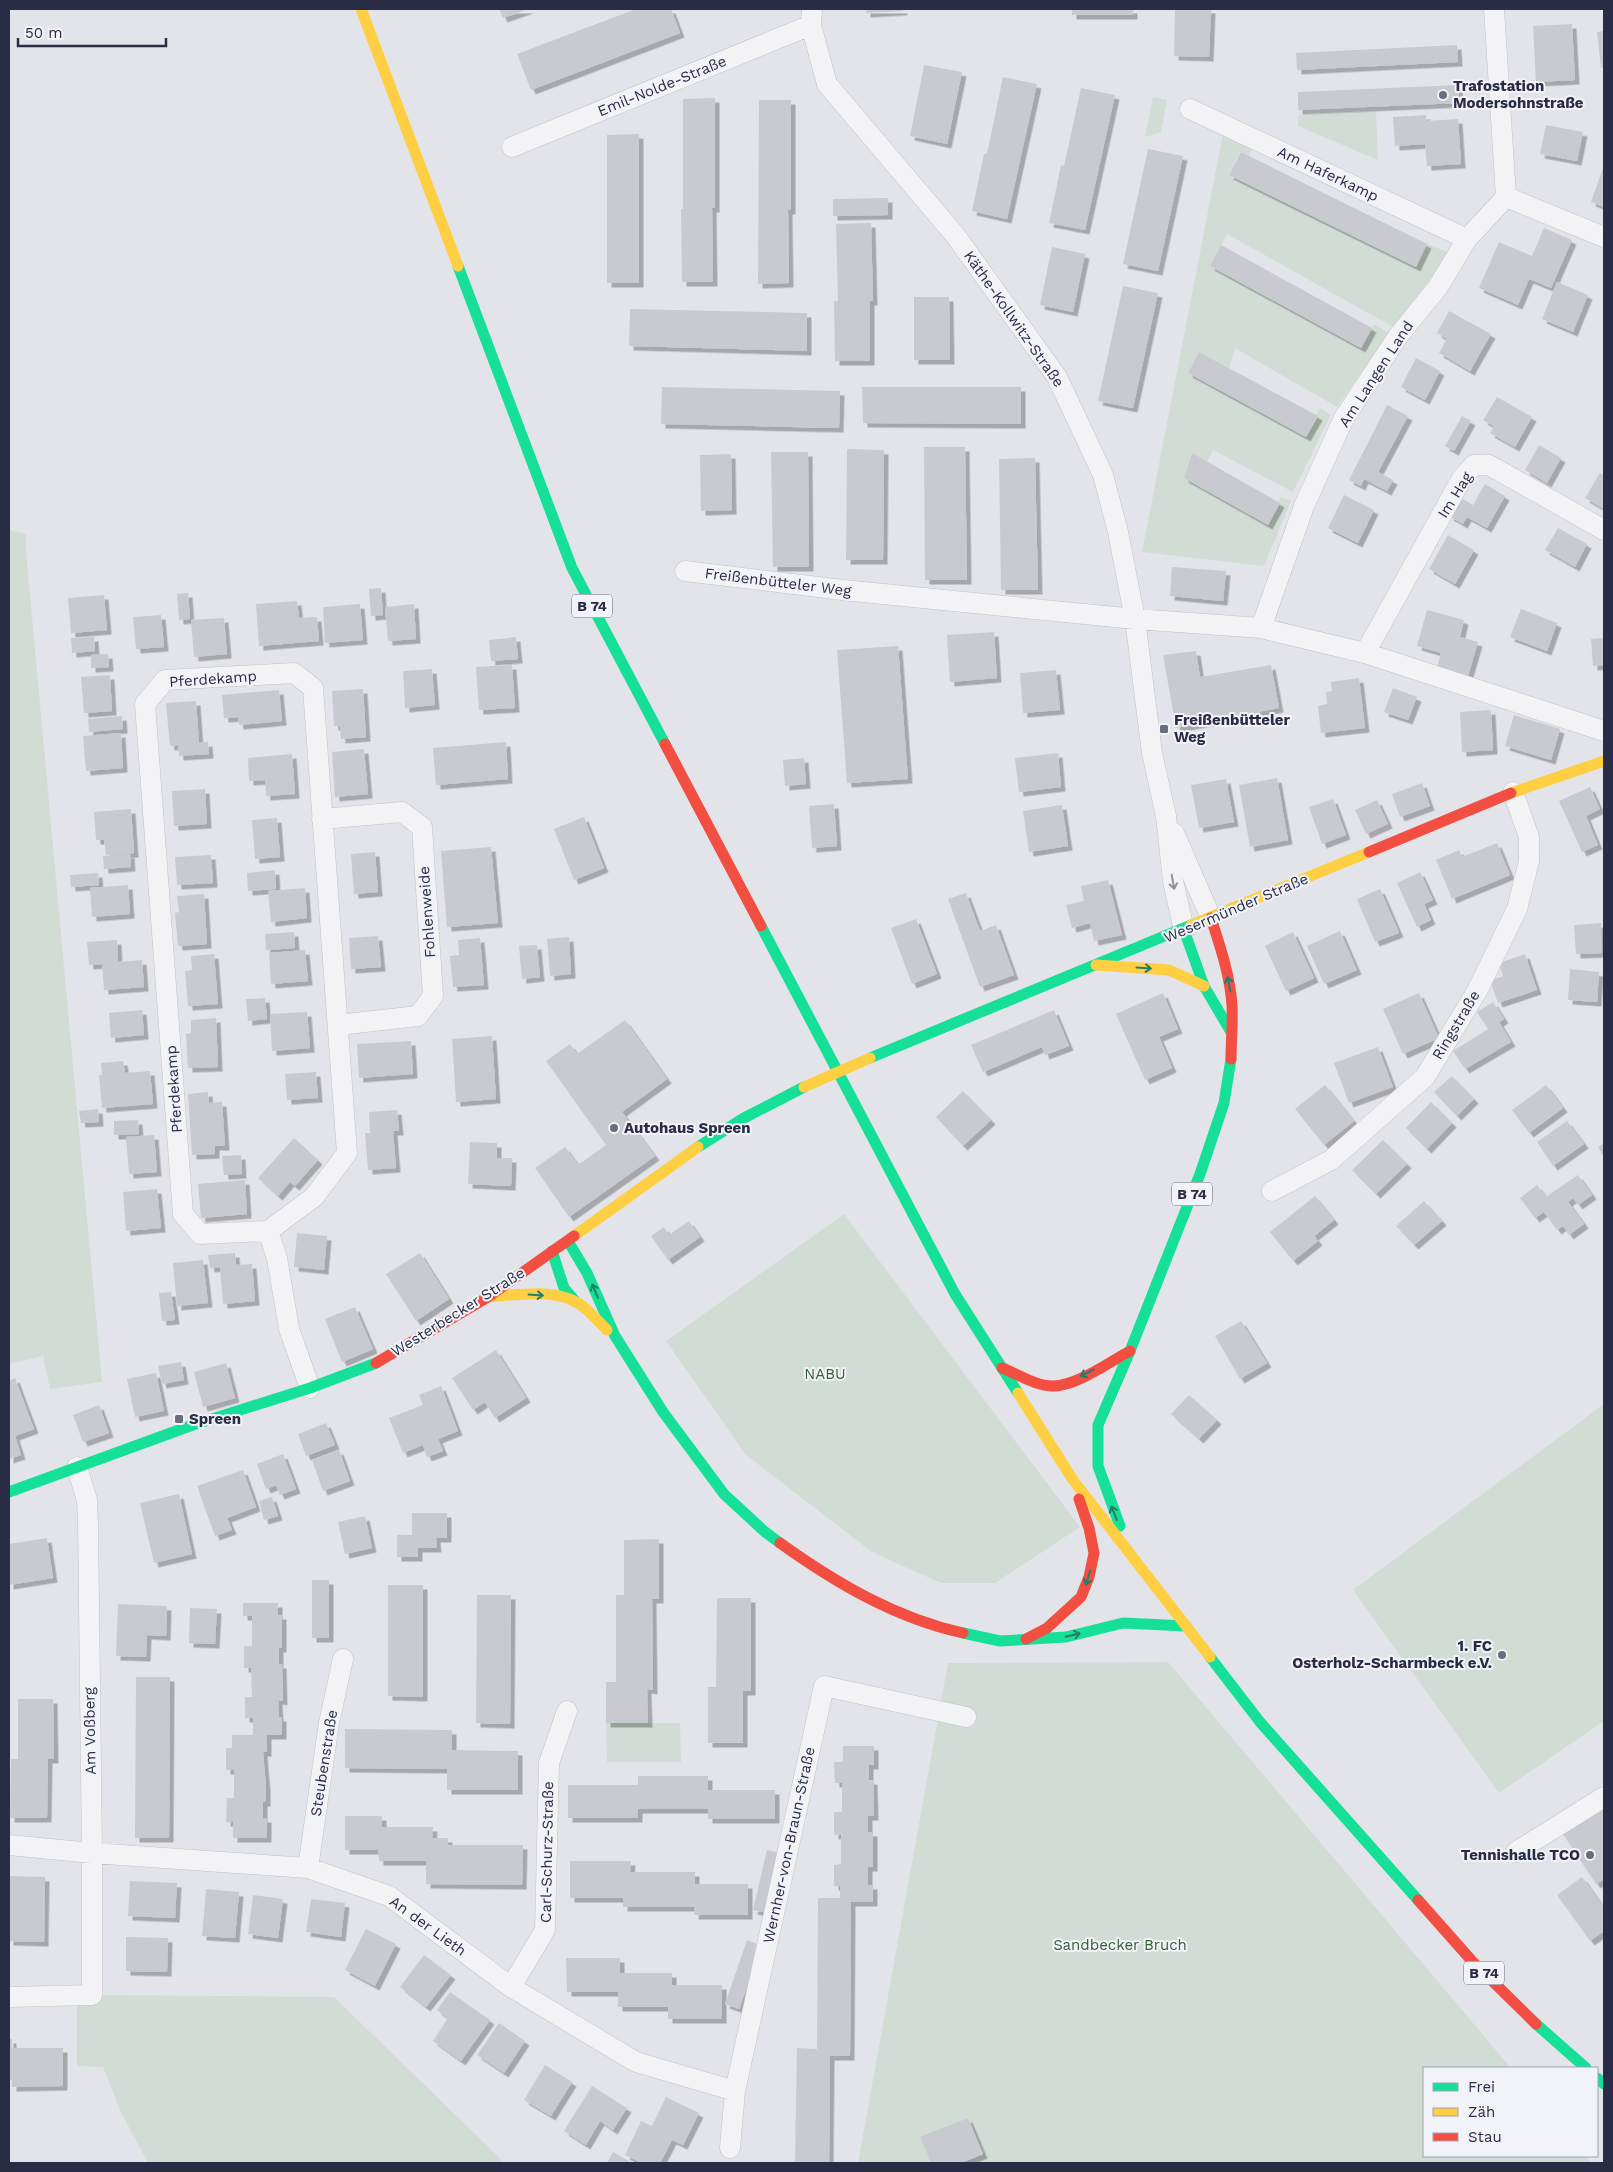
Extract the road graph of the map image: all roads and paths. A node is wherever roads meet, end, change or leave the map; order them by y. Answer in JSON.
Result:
{"nodes":[{"id":1,"x":361,"y":9,"type":"edge"},
{"id":2,"x":1494,"y":9,"type":"edge"},
{"id":3,"x":811,"y":17,"type":"edge"},
{"id":4,"x":1190,"y":108,"type":"dead end"},
{"id":5,"x":512,"y":147,"type":"dead end"},
{"id":6,"x":1506,"y":197,"type":"junction"},
{"id":7,"x":1604,"y":237,"type":"edge"},
{"id":8,"x":1466,"y":239,"type":"junction"},
{"id":9,"x":1604,"y":530,"type":"edge"},
{"id":10,"x":685,"y":571,"type":"dead end"},
{"id":11,"x":1134,"y":619,"type":"junction"},
{"id":12,"x":1261,"y":628,"type":"junction"},
{"id":13,"x":1364,"y":653,"type":"junction"},
{"id":14,"x":1604,"y":731,"type":"edge"},
{"id":15,"x":1604,"y":761,"type":"edge"},
{"id":16,"x":1513,"y":792,"type":"junction"},
{"id":17,"x":1166,"y":816,"type":"junction"},
{"id":18,"x":322,"y":819,"type":"junction"},
{"id":19,"x":1210,"y":918,"type":"junction"},
{"id":20,"x":1184,"y":930,"type":"junction"},
{"id":21,"x":1096,"y":965,"type":"junction"},
{"id":22,"x":1204,"y":986,"type":"junction"},
{"id":23,"x":338,"y":1025,"type":"junction"},
{"id":24,"x":1231,"y":1032,"type":"junction"},
{"id":25,"x":870,"y":1058,"type":"joint"},
{"id":26,"x":1272,"y":1191,"type":"dead end"},
{"id":27,"x":268,"y":1231,"type":"junction"},
{"id":28,"x":568,"y":1240,"type":"junction"},
{"id":29,"x":552,"y":1251,"type":"junction"},
{"id":30,"x":488,"y":1297,"type":"junction"},
{"id":31,"x":576,"y":1302,"type":"junction"},
{"id":32,"x":614,"y":1336,"type":"junction"},
{"id":33,"x":1130,"y":1350,"type":"junction"},
{"id":34,"x":1002,"y":1368,"type":"junction"},
{"id":35,"x":310,"y":1388,"type":"junction"},
{"id":36,"x":77,"y":1468,"type":"junction"},
{"id":37,"x":1072,"y":1480,"type":"junction"},
{"id":38,"x":9,"y":1492,"type":"edge"},
{"id":39,"x":1133,"y":1558,"type":"junction"},
{"id":40,"x":1186,"y":1626,"type":"junction"},
{"id":41,"x":1025,"y":1640,"type":"junction"},
{"id":42,"x":343,"y":1659,"type":"dead end"},
{"id":43,"x":567,"y":1711,"type":"dead end"},
{"id":44,"x":966,"y":1718,"type":"dead end"},
{"id":45,"x":1604,"y":1797,"type":"edge"},
{"id":46,"x":9,"y":1845,"type":"edge"},
{"id":47,"x":1516,"y":1852,"type":"dead end"},
{"id":48,"x":92,"y":1853,"type":"junction"},
{"id":49,"x":308,"y":1868,"type":"junction"},
{"id":50,"x":511,"y":1987,"type":"junction"},
{"id":51,"x":9,"y":1997,"type":"edge"},
{"id":52,"x":1585,"y":2067,"type":"edge"},
{"id":53,"x":735,"y":2091,"type":"junction"},
{"id":54,"x":730,"y":2148,"type":"dead end"}],
"edges":[{"from":1,"to":34,"type":"main road","number":"B 74"},
{"from":2,"to":6,"type":"street"},
{"from":3,"to":5,"type":"street","name":"Emil-Nolde-Straße"},
{"from":3,"to":11,"type":"street","name":"Käthe-Kollwitz-Straße"},
{"from":4,"to":8,"type":"street","name":"Am Haferkamp"},
{"from":6,"to":7,"type":"street"},
{"from":6,"to":8,"type":"street","name":"Am Langen Land"},
{"from":8,"to":12,"type":"street","name":"Am Langen Land"},
{"from":9,"to":13,"type":"street","name":"Im Hag"},
{"from":10,"to":11,"type":"street","name":"Freißenbütteler Weg"},
{"from":11,"to":12,"type":"street","name":"Freißenbütteler Weg"},
{"from":11,"to":17,"type":"street","name":"Käthe-Kollwitz-Straße"},
{"from":12,"to":13,"type":"street","name":"Freißenbütteler Weg"},
{"from":13,"to":14,"type":"street","name":"Freißenbütteler Weg"},
{"from":15,"to":16,"type":"main road","name":"Wesermünder Straße"},
{"from":16,"to":19,"type":"main road","name":"Wesermünder Straße"},
{"from":16,"to":26,"type":"street","name":"Ringstraße"},
{"from":17,"to":19,"type":"street","name":"Käthe-Kollwitz-Straße"},
{"from":17,"to":20,"type":"street","name":"Käthe-Kollwitz-Straße","one_way":true},
{"from":18,"to":23,"type":"street","name":"Pferdekamp"},
{"from":18,"to":23,"type":"street","name":"Fohlenweide"},
{"from":18,"to":27,"type":"street","name":"Pferdekamp"},
{"from":19,"to":20,"type":"main road","name":"Wesermünder Straße"},
{"from":24,"to":19,"type":"main road","one_way":true},
{"from":20,"to":21,"type":"main road","name":"Wesermünder Straße"},
{"from":20,"to":22,"type":"main road","number":"B 74"},
{"from":21,"to":22,"type":"main road","one_way":true},
{"from":21,"to":25,"type":"main road","name":"Wesermünder Straße"},
{"from":22,"to":24,"type":"main road","number":"B 74"},
{"from":23,"to":27,"type":"street","name":"Pferdekamp"},
{"from":24,"to":33,"type":"main road","number":"B 74"},
{"from":25,"to":28,"type":"main road","name":"Westerbecker Straße","bridge":true},
{"from":27,"to":35,"type":"street"},
{"from":28,"to":29,"type":"main road","name":"Westerbecker Straße"},
{"from":32,"to":28,"type":"main road","one_way":true},
{"from":29,"to":30,"type":"main road","name":"Westerbecker Straße"},
{"from":29,"to":31,"type":"main road"},
{"from":30,"to":31,"type":"main road","one_way":true},
{"from":30,"to":35,"type":"main road","name":"Westerbecker Straße"},
{"from":31,"to":32,"type":"main road"},
{"from":32,"to":41,"type":"main road"},
{"from":33,"to":34,"type":"main road","one_way":true},
{"from":39,"to":33,"type":"main road","one_way":true},
{"from":34,"to":37,"type":"main road","number":"B 74"},
{"from":35,"to":36,"type":"main road","name":"Westerbecker Straße"},
{"from":36,"to":38,"type":"main road","name":"Westerbecker Straße"},
{"from":36,"to":48,"type":"street","name":"Am Voßberg"},
{"from":37,"to":39,"type":"main road","number":"B 74"},
{"from":37,"to":41,"type":"main road","one_way":true},
{"from":39,"to":40,"type":"main road","number":"B 74"},
{"from":41,"to":40,"type":"main road","one_way":true},
{"from":40,"to":52,"type":"main road","number":"B 74"},
{"from":42,"to":49,"type":"street","name":"Steubenstraße"},
{"from":43,"to":50,"type":"street","name":"Carl-Schurz-Straße"},
{"from":44,"to":53,"type":"street","name":"Wernher-von-Braun-Straße"},
{"from":45,"to":47,"type":"street"},
{"from":46,"to":48,"type":"street","name":"An der Lieth"},
{"from":48,"to":49,"type":"street","name":"An der Lieth"},
{"from":48,"to":51,"type":"street","name":"Am Voßberg"},
{"from":49,"to":50,"type":"street","name":"An der Lieth"},
{"from":50,"to":53,"type":"street","name":"An der Lieth"},
{"from":53,"to":54,"type":"street","name":"Wernher-von-Braun-Straße"}]}
